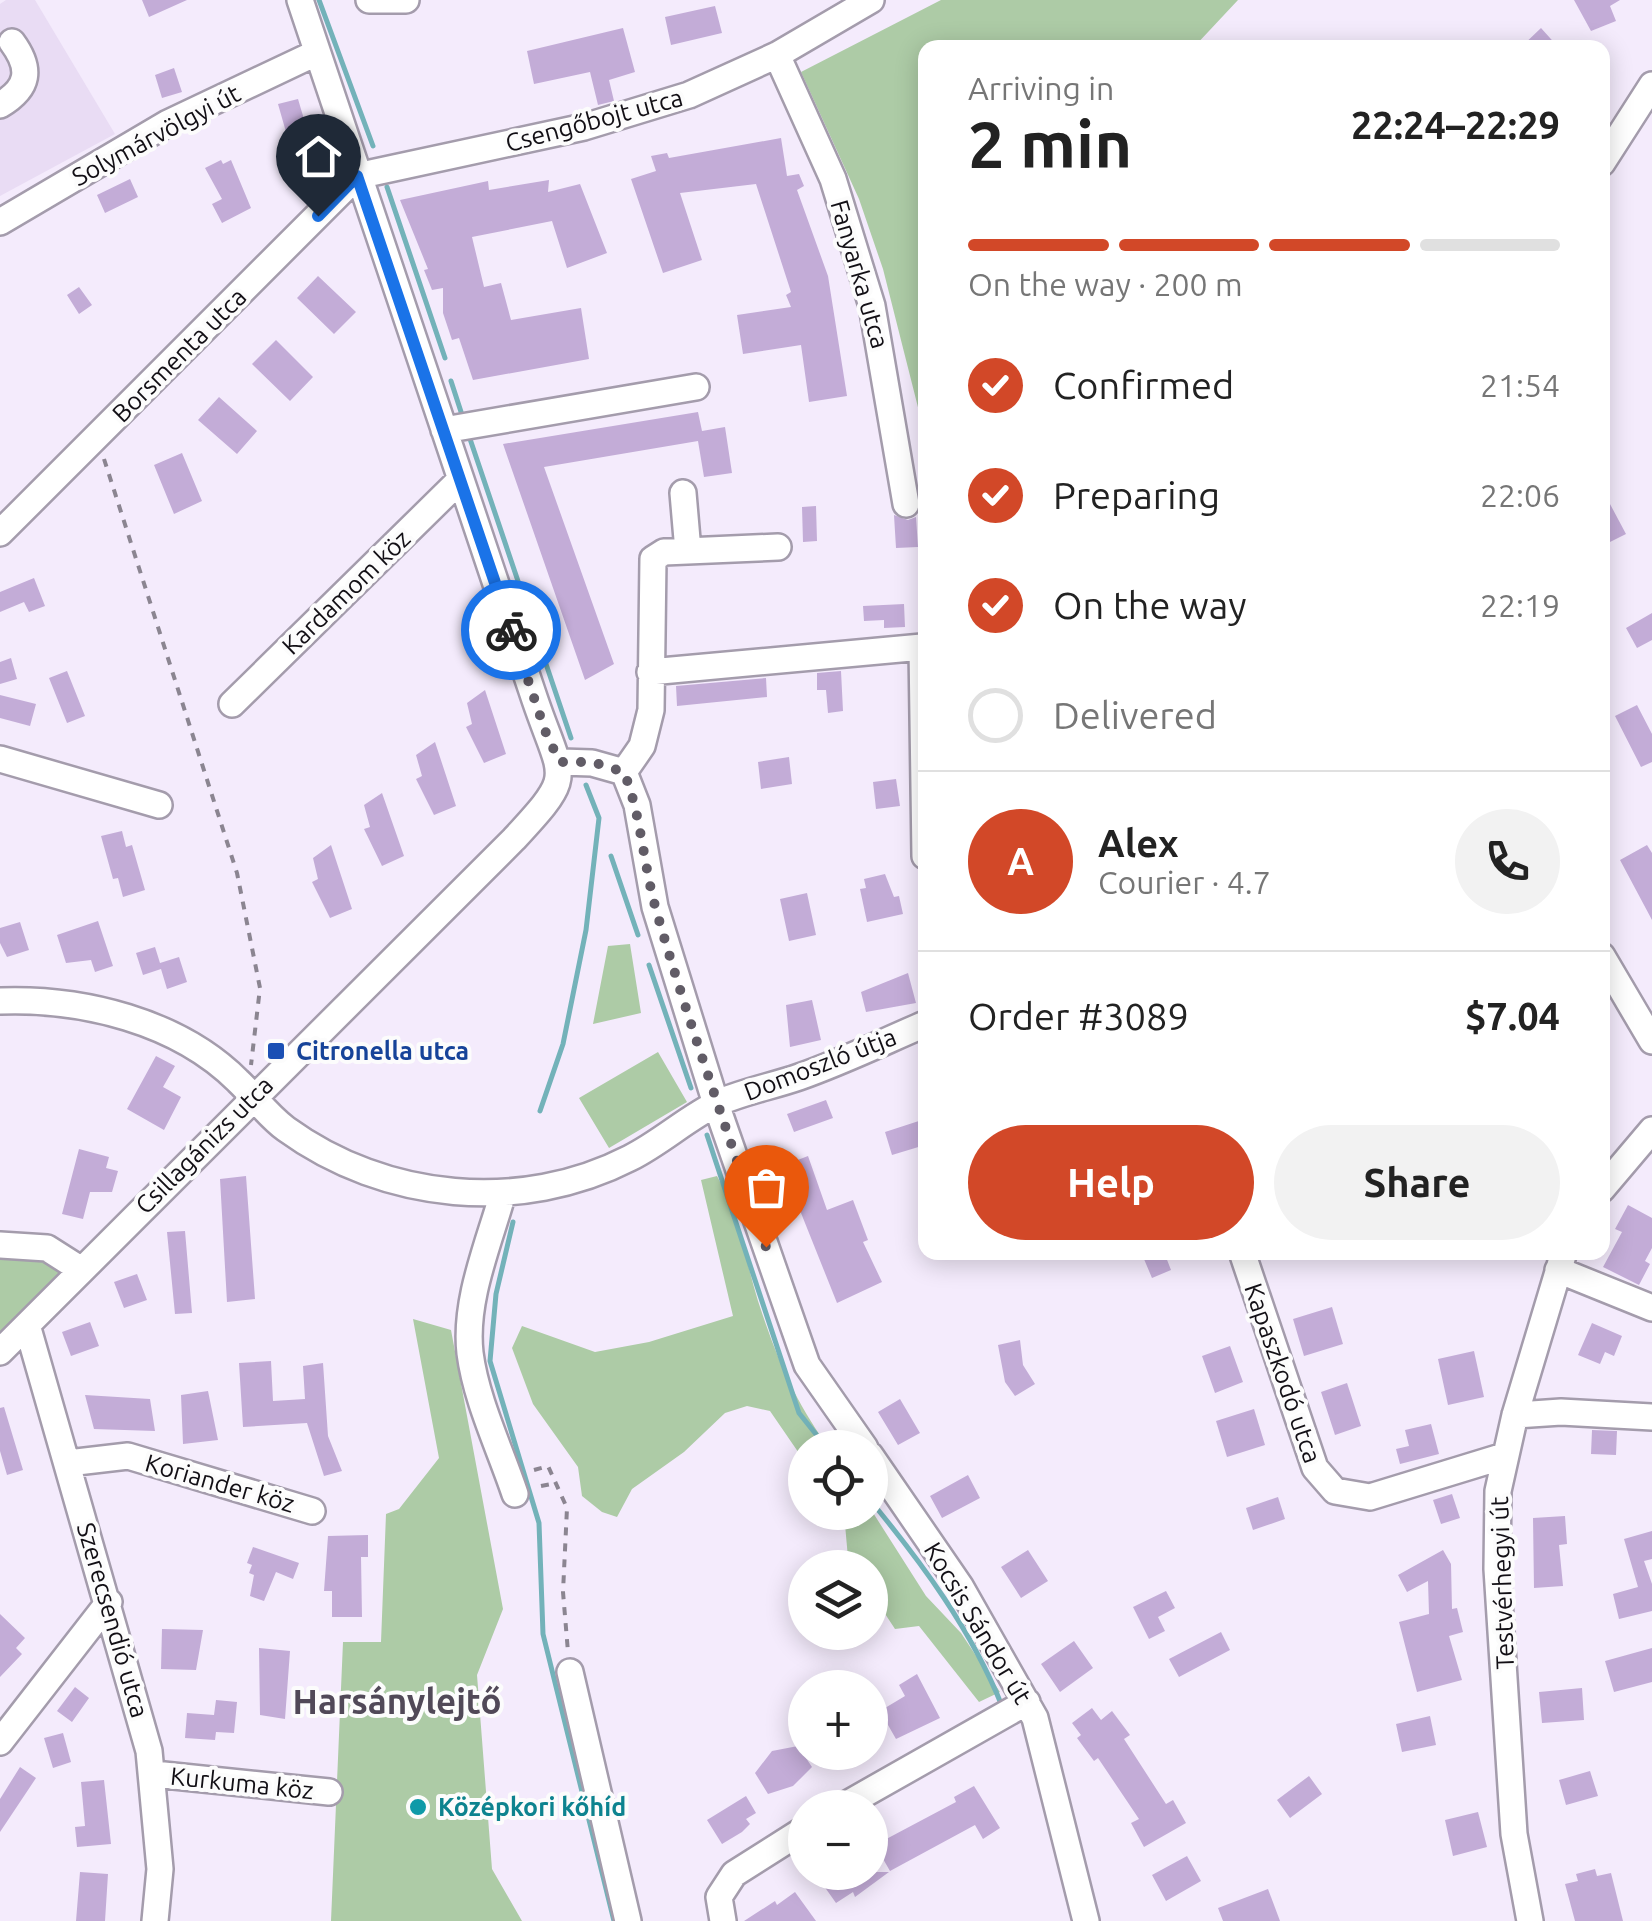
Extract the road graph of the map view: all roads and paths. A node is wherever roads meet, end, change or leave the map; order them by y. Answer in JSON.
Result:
{"nodes":[{"id":1,"x":300,"y":0,"type":"edge"},
{"id":2,"x":369,"y":0,"type":"edge"},
{"id":3,"x":406,"y":0,"type":"edge"},
{"id":4,"x":871,"y":0,"type":"edge"},
{"id":5,"x":12,"y":42,"type":"dead end"},
{"id":6,"x":316,"y":53,"type":"junction"},
{"id":7,"x":777,"y":55,"type":"junction"},
{"id":8,"x":1652,"y":85,"type":"edge"},
{"id":9,"x":0,"y":106,"type":"edge"},
{"id":10,"x":1610,"y":151,"type":"edge"},
{"id":11,"x":357,"y":176,"type":"junction"},
{"id":12,"x":0,"y":222,"type":"edge"},
{"id":13,"x":696,"y":387,"type":"dead end"},
{"id":14,"x":458,"y":428,"type":"junction"},
{"id":15,"x":95,"y":438,"type":"junction"},
{"id":16,"x":460,"y":480,"type":"junction"},
{"id":17,"x":683,"y":493,"type":"dead end"},
{"id":18,"x":906,"y":504,"type":"dead end"},
{"id":19,"x":0,"y":533,"type":"edge"},
{"id":20,"x":778,"y":546,"type":"dead end"},
{"id":21,"x":688,"y":551,"type":"junction"},
{"id":22,"x":918,"y":647,"type":"edge"},
{"id":23,"x":650,"y":672,"type":"junction"},
{"id":24,"x":232,"y":704,"type":"dead end"},
{"id":25,"x":0,"y":759,"type":"edge"},
{"id":26,"x":560,"y":762,"type":"junction"},
{"id":27,"x":624,"y":772,"type":"junction"},
{"id":28,"x":158,"y":804,"type":"dead end"},
{"id":29,"x":1610,"y":970,"type":"edge"},
{"id":30,"x":0,"y":1001,"type":"edge"},
{"id":31,"x":918,"y":1027,"type":"edge"},
{"id":32,"x":1652,"y":1042,"type":"edge"},
{"id":33,"x":251,"y":1070,"type":"dead end"},
{"id":34,"x":251,"y":1098,"type":"junction"},
{"id":35,"x":716,"y":1104,"type":"junction"},
{"id":36,"x":1652,"y":1130,"type":"edge"},
{"id":37,"x":1610,"y":1180,"type":"edge"},
{"id":38,"x":503,"y":1193,"type":"junction"},
{"id":39,"x":0,"y":1246,"type":"edge"},
{"id":40,"x":1245,"y":1260,"type":"edge"},
{"id":41,"x":1561,"y":1261,"type":"edge"},
{"id":42,"x":80,"y":1268,"type":"junction"},
{"id":43,"x":1652,"y":1308,"type":"edge"},
{"id":44,"x":26,"y":1326,"type":"junction"},
{"id":45,"x":0,"y":1352,"type":"edge"},
{"id":46,"x":1515,"y":1416,"type":"junction"},
{"id":47,"x":1652,"y":1417,"type":"edge"},
{"id":48,"x":852,"y":1430,"type":"edge"},
{"id":49,"x":1504,"y":1456,"type":"junction"},
{"id":50,"x":68,"y":1463,"type":"junction"},
{"id":51,"x":534,"y":1470,"type":"dead end"},
{"id":52,"x":888,"y":1480,"type":"edge"},
{"id":53,"x":556,"y":1483,"type":"junction"},
{"id":54,"x":541,"y":1486,"type":"dead end"},
{"id":55,"x":514,"y":1494,"type":"dead end"},
{"id":56,"x":312,"y":1513,"type":"dead end"},
{"id":57,"x":109,"y":1602,"type":"junction"},
{"id":58,"x":570,"y":1672,"type":"joint"},
{"id":59,"x":1027,"y":1702,"type":"junction"},
{"id":60,"x":0,"y":1742,"type":"edge"},
{"id":61,"x":154,"y":1774,"type":"junction"},
{"id":62,"x":872,"y":1790,"type":"edge"},
{"id":63,"x":329,"y":1792,"type":"dead end"},
{"id":64,"x":788,"y":1840,"type":"edge"},
{"id":65,"x":155,"y":1921,"type":"edge"},
{"id":66,"x":628,"y":1921,"type":"edge"},
{"id":67,"x":723,"y":1921,"type":"edge"},
{"id":68,"x":1086,"y":1921,"type":"edge"},
{"id":69,"x":1530,"y":1921,"type":"edge"}],
"edges":[{"from":1,"to":6,"type":"street"},
{"from":2,"to":3,"type":"street"},
{"from":4,"to":7,"type":"street","name":"Csengőbojt utca"},
{"from":5,"to":9,"type":"street"},
{"from":6,"to":11,"type":"street"},
{"from":6,"to":12,"type":"street","name":"Solymárvölgyi út"},
{"from":7,"to":11,"type":"street","name":"Csengőbojt utca"},
{"from":7,"to":18,"type":"street","name":"Fanyarka utca"},
{"from":8,"to":10,"type":"street"},
{"from":11,"to":14,"type":"street"},
{"from":11,"to":15,"type":"street","name":"Borsmenta utca"},
{"from":13,"to":14,"type":"street"},
{"from":14,"to":16,"type":"street"},
{"from":15,"to":19,"type":"street","name":"Borsmenta utca"},
{"from":15,"to":33,"type":"path"},
{"from":16,"to":24,"type":"street","name":"Kardamom köz"},
{"from":16,"to":26,"type":"street"},
{"from":17,"to":21,"type":"street"},
{"from":20,"to":21,"type":"street"},
{"from":21,"to":23,"type":"street"},
{"from":22,"to":23,"type":"street"},
{"from":23,"to":27,"type":"street"},
{"from":25,"to":28,"type":"street"},
{"from":26,"to":27,"type":"street"},
{"from":26,"to":34,"type":"street","name":"Csillagánizs utca"},
{"from":27,"to":35,"type":"street"},
{"from":29,"to":32,"type":"street"},
{"from":30,"to":34,"type":"street","name":"Domoszló útja"},
{"from":31,"to":35,"type":"street","name":"Domoszló útja"},
{"from":34,"to":38,"type":"street","name":"Domoszló útja"},
{"from":34,"to":42,"type":"street","name":"Csillagánizs utca"},
{"from":35,"to":38,"type":"street","name":"Domoszló útja"},
{"from":35,"to":48,"type":"street"},
{"from":36,"to":37,"type":"street"},
{"from":38,"to":55,"type":"street"},
{"from":39,"to":42,"type":"street"},
{"from":40,"to":49,"type":"street","name":"Kapaszkodó utca"},
{"from":41,"to":43,"type":"street"},
{"from":41,"to":46,"type":"street","name":"Testvérhegyi út"},
{"from":42,"to":44,"type":"street","name":"Csillagánizs utca"},
{"from":44,"to":45,"type":"street","name":"Csillagánizs utca"},
{"from":44,"to":50,"type":"street","name":"Szerecsendió utca"},
{"from":46,"to":47,"type":"street"},
{"from":46,"to":49,"type":"street","name":"Testvérhegyi út"},
{"from":49,"to":69,"type":"street","name":"Testvérhegyi út"},
{"from":50,"to":56,"type":"street","name":"Koriander köz"},
{"from":50,"to":57,"type":"street","name":"Szerecsendió utca"},
{"from":51,"to":53,"type":"path"},
{"from":52,"to":59,"type":"street","name":"Kocsis Sándor út"},
{"from":53,"to":54,"type":"path"},
{"from":53,"to":58,"type":"path"},
{"from":57,"to":60,"type":"street"},
{"from":57,"to":61,"type":"street","name":"Szerecsendió utca"},
{"from":58,"to":66,"type":"street"},
{"from":59,"to":62,"type":"street"},
{"from":59,"to":68,"type":"street","name":"Kocsis Sándor út"},
{"from":61,"to":63,"type":"street","name":"Kurkuma köz"},
{"from":61,"to":65,"type":"street","name":"Szerecsendió utca"},
{"from":64,"to":67,"type":"street"}]}
